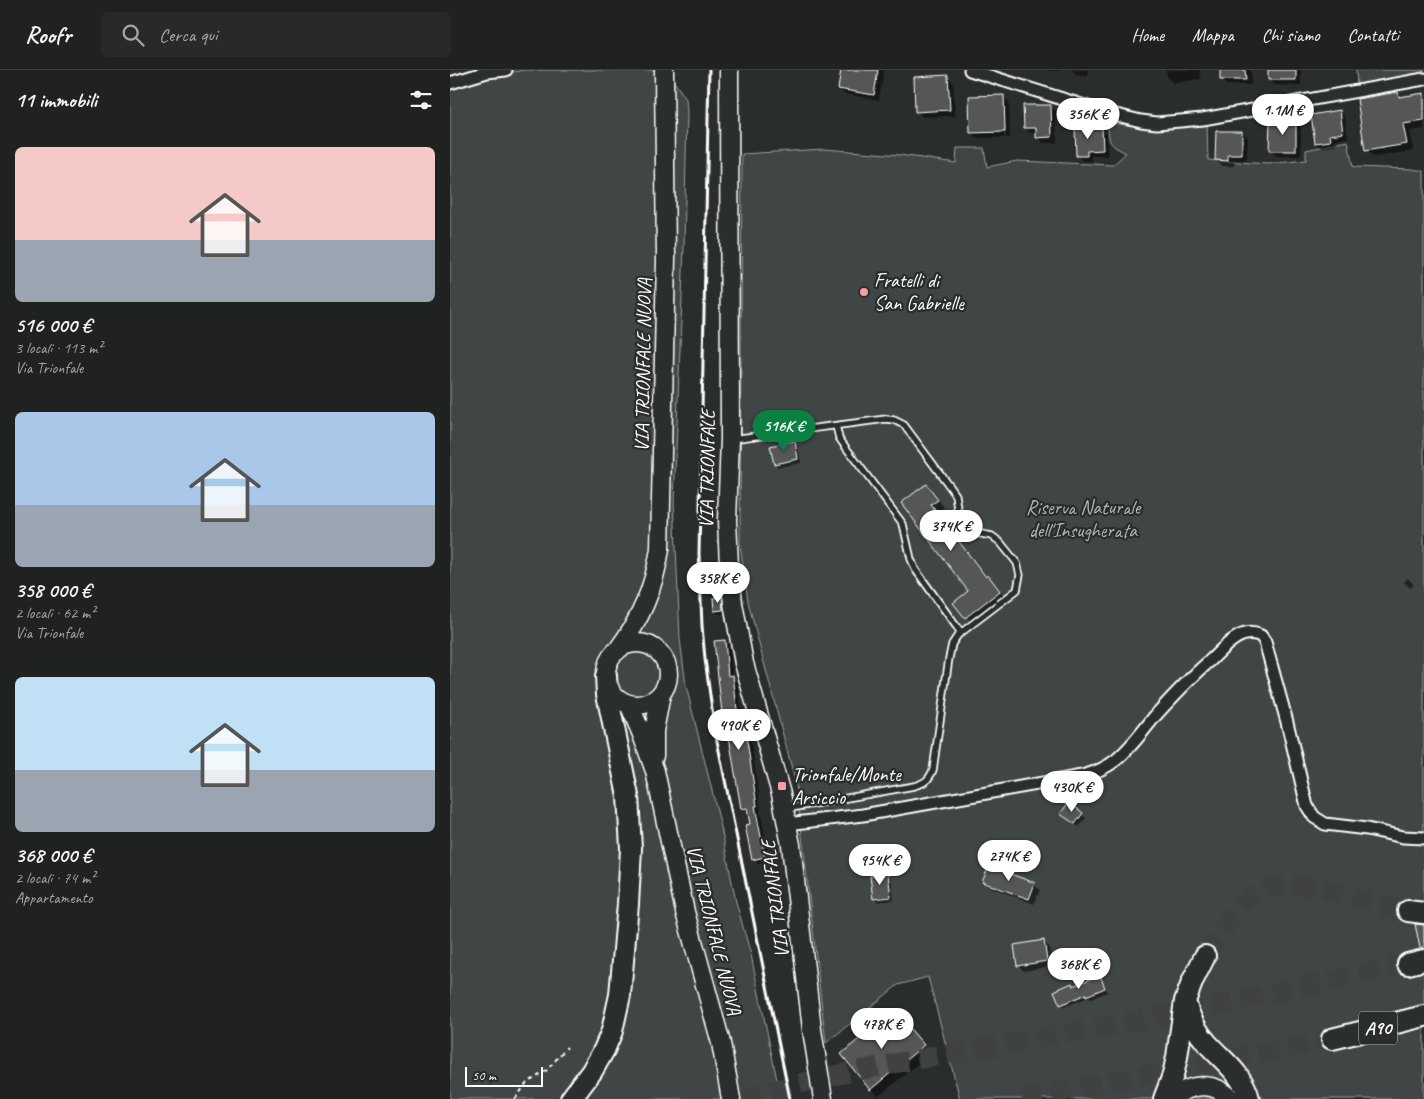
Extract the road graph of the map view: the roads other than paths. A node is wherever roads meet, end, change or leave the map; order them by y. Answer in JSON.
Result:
{"nodes":[{"id":1,"x":506,"y":70,"type":"edge"},
{"id":2,"x":653,"y":70,"type":"edge"},
{"id":3,"x":729,"y":70,"type":"edge"},
{"id":4,"x":970,"y":70,"type":"edge"},
{"id":5,"x":664,"y":79,"type":"edge"},
{"id":6,"x":1424,"y":79,"type":"edge"},
{"id":7,"x":450,"y":83,"type":"edge"},
{"id":8,"x":836,"y":426,"type":"junction"},
{"id":9,"x":730,"y":440,"type":"junction"},
{"id":10,"x":961,"y":633,"type":"junction"},
{"id":11,"x":617,"y":651,"type":"junction"},
{"id":12,"x":606,"y":676,"type":"junction"},
{"id":13,"x":661,"y":694,"type":"junction"},
{"id":14,"x":629,"y":704,"type":"junction"},
{"id":15,"x":654,"y":771,"type":"junction"},
{"id":16,"x":786,"y":817,"type":"junction"},
{"id":17,"x":1424,"y":838,"type":"edge"},
{"id":18,"x":1205,"y":956,"type":"tunnel mouth"},
{"id":19,"x":1185,"y":1001,"type":"junction"},
{"id":20,"x":1424,"y":1016,"type":"edge"},
{"id":21,"x":1332,"y":1039,"type":"tunnel mouth"},
{"id":22,"x":571,"y":1099,"type":"edge"},
{"id":23,"x":731,"y":1099,"type":"edge"},
{"id":24,"x":823,"y":1099,"type":"edge"},
{"id":25,"x":1164,"y":1099,"type":"edge"},
{"id":26,"x":1171,"y":1099,"type":"edge"},
{"id":27,"x":1231,"y":1099,"type":"edge"},
{"id":28,"x":1249,"y":1099,"type":"edge"}],
"edges":[{"from":1,"to":7,"type":"street"},
{"from":2,"to":5,"type":"street"},
{"from":3,"to":9,"type":"main road","name":"VIA TRIONFALE"},
{"from":4,"to":6,"type":"street"},
{"from":5,"to":11,"type":"main road","name":"VIA TRIONFALE NUOVA"},
{"from":8,"to":9,"type":"lane"},
{"from":8,"to":10,"type":"lane"},
{"from":8,"to":10,"type":"lane"},
{"from":9,"to":16,"type":"main road","name":"VIA TRIONFALE"},
{"from":10,"to":16,"type":"lane"},
{"from":11,"to":12,"type":"main road"},
{"from":11,"to":13,"type":"main road"},
{"from":12,"to":14,"type":"main road"},
{"from":12,"to":22,"type":"highway"},
{"from":13,"to":14,"type":"main road"},
{"from":13,"to":15,"type":"main road","name":"VIA TRIONFALE NUOVA"},
{"from":14,"to":15,"type":"main road","name":"VIA TRIONFALE NUOVA"},
{"from":15,"to":23,"type":"main road","name":"VIA TRIONFALE NUOVA"},
{"from":16,"to":17,"type":"street"},
{"from":16,"to":24,"type":"main road","name":"VIA TRIONFALE"},
{"from":18,"to":19,"type":"highway"},
{"from":19,"to":25,"type":"highway"},
{"from":19,"to":28,"type":"highway"},
{"from":20,"to":21,"type":"highway","number":"A90"},
{"from":26,"to":27,"type":"main road"}]}
